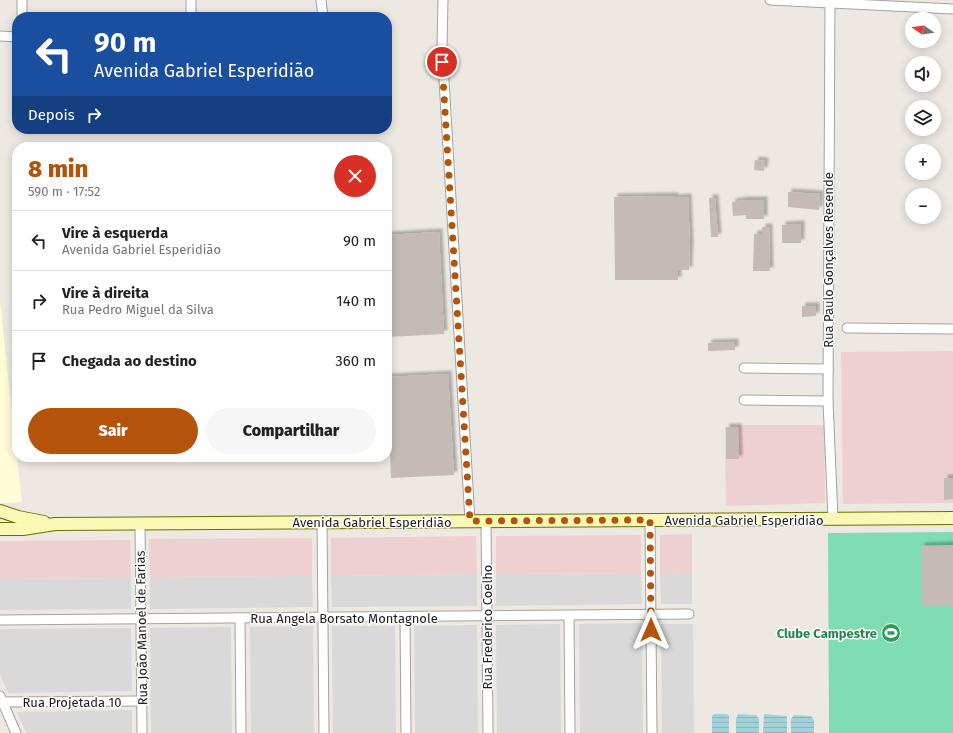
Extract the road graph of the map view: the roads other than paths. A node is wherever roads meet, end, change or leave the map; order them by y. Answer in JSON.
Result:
{"nodes":[{"id":1,"x":22,"y":0,"type":"edge"},
{"id":2,"x":191,"y":0,"type":"edge"},
{"id":3,"x":321,"y":0,"type":"edge"},
{"id":4,"x":443,"y":0,"type":"edge"},
{"id":5,"x":770,"y":0,"type":"edge"},
{"id":6,"x":830,"y":1,"type":"edge"},
{"id":7,"x":910,"y":3,"type":"edge"},
{"id":8,"x":953,"y":9,"type":"edge"},
{"id":9,"x":22,"y":12,"type":"edge"},
{"id":10,"x":191,"y":12,"type":"edge"},
{"id":11,"x":322,"y":12,"type":"edge"},
{"id":12,"x":0,"y":36,"type":"edge"},
{"id":13,"x":12,"y":36,"type":"edge"},
{"id":14,"x":847,"y":328,"type":"dead end"},
{"id":15,"x":953,"y":329,"type":"edge"},
{"id":16,"x":744,"y":368,"type":"dead end"},
{"id":17,"x":828,"y":369,"type":"junction"},
{"id":18,"x":744,"y":400,"type":"dead end"},
{"id":19,"x":828,"y":401,"type":"junction"},
{"id":20,"x":0,"y":512,"type":"edge"},
{"id":21,"x":953,"y":518,"type":"edge"},
{"id":22,"x":833,"y":519,"type":"junction"},
{"id":23,"x":650,"y":520,"type":"junction"},
{"id":24,"x":470,"y":521,"type":"junction"},
{"id":25,"x":486,"y":521,"type":"junction"},
{"id":26,"x":322,"y":522,"type":"junction"},
{"id":27,"x":140,"y":523,"type":"junction"},
{"id":28,"x":55,"y":524,"type":"junction"},
{"id":29,"x":0,"y":529,"type":"edge"},
{"id":30,"x":689,"y":614,"type":"dead end"},
{"id":31,"x":651,"y":615,"type":"junction"},
{"id":32,"x":487,"y":616,"type":"junction"},
{"id":33,"x":569,"y":616,"type":"junction"},
{"id":34,"x":405,"y":617,"type":"junction"},
{"id":35,"x":240,"y":618,"type":"junction"},
{"id":36,"x":323,"y":618,"type":"junction"},
{"id":37,"x":141,"y":619,"type":"junction"},
{"id":38,"x":0,"y":620,"type":"edge"},
{"id":39,"x":1,"y":699,"type":"edge"},
{"id":40,"x":141,"y":701,"type":"junction"},
{"id":41,"x":16,"y":733,"type":"edge"},
{"id":42,"x":142,"y":733,"type":"edge"},
{"id":43,"x":241,"y":733,"type":"edge"},
{"id":44,"x":324,"y":733,"type":"edge"},
{"id":45,"x":406,"y":733,"type":"edge"},
{"id":46,"x":488,"y":733,"type":"edge"},
{"id":47,"x":570,"y":733,"type":"edge"},
{"id":48,"x":652,"y":733,"type":"edge"}],
"edges":[{"from":1,"to":9,"type":"street"},
{"from":2,"to":10,"type":"street"},
{"from":3,"to":11,"type":"street"},
{"from":4,"to":24,"type":"street"},
{"from":5,"to":6,"type":"street"},
{"from":6,"to":7,"type":"street"},
{"from":6,"to":17,"type":"street","name":"Rua Paulo Gonçalves Resende"},
{"from":7,"to":8,"type":"street"},
{"from":12,"to":13,"type":"street"},
{"from":14,"to":15,"type":"street"},
{"from":16,"to":17,"type":"street"},
{"from":17,"to":19,"type":"street","name":"Rua Paulo Gonçalves Resende"},
{"from":18,"to":19,"type":"street"},
{"from":19,"to":22,"type":"street","name":"Rua Paulo Gonçalves Resende"},
{"from":20,"to":28,"type":"main road","name":"Avenida Gabriel Esperidião"},
{"from":21,"to":22,"type":"main road","name":"Avenida Gabriel Esperidião"},
{"from":22,"to":23,"type":"main road","name":"Avenida Gabriel Esperidião"},
{"from":23,"to":25,"type":"main road","name":"Avenida Gabriel Esperidião"},
{"from":23,"to":31,"type":"street"},
{"from":24,"to":25,"type":"main road","name":"Avenida Gabriel Esperidião"},
{"from":24,"to":26,"type":"main road","name":"Avenida Gabriel Esperidião"},
{"from":25,"to":32,"type":"street","name":"Rua Frederico Coelho"},
{"from":26,"to":27,"type":"main road","name":"Avenida Gabriel Esperidião"},
{"from":26,"to":36,"type":"street"},
{"from":27,"to":28,"type":"main road","name":"Avenida Gabriel Esperidião"},
{"from":27,"to":37,"type":"street","name":"Rua João Manoel de Farias"},
{"from":28,"to":29,"type":"main road","name":"Avenida Gabriel Esperidião"},
{"from":30,"to":31,"type":"street","name":"Rua Angela Borsato Montagnole"},
{"from":31,"to":33,"type":"street","name":"Rua Angela Borsato Montagnole"},
{"from":31,"to":48,"type":"street"},
{"from":32,"to":33,"type":"street","name":"Rua Angela Borsato Montagnole"},
{"from":32,"to":34,"type":"street","name":"Rua Angela Borsato Montagnole"},
{"from":32,"to":46,"type":"street","name":"Rua Frederico Coelho"},
{"from":33,"to":47,"type":"street"},
{"from":34,"to":36,"type":"street","name":"Rua Angela Borsato Montagnole"},
{"from":34,"to":45,"type":"street"},
{"from":35,"to":36,"type":"street","name":"Rua Angela Borsato Montagnole"},
{"from":35,"to":37,"type":"street","name":"Rua Angela Borsato Montagnole"},
{"from":35,"to":43,"type":"street"},
{"from":36,"to":44,"type":"street"},
{"from":37,"to":38,"type":"street","name":"Rua Angela Borsato Montagnole"},
{"from":37,"to":40,"type":"street","name":"Rua João Manoel de Farias"},
{"from":39,"to":40,"type":"street","name":"Rua Projetada 10"},
{"from":39,"to":41,"type":"street"},
{"from":40,"to":42,"type":"street","name":"Rua João Manoel de Farias"}]}
